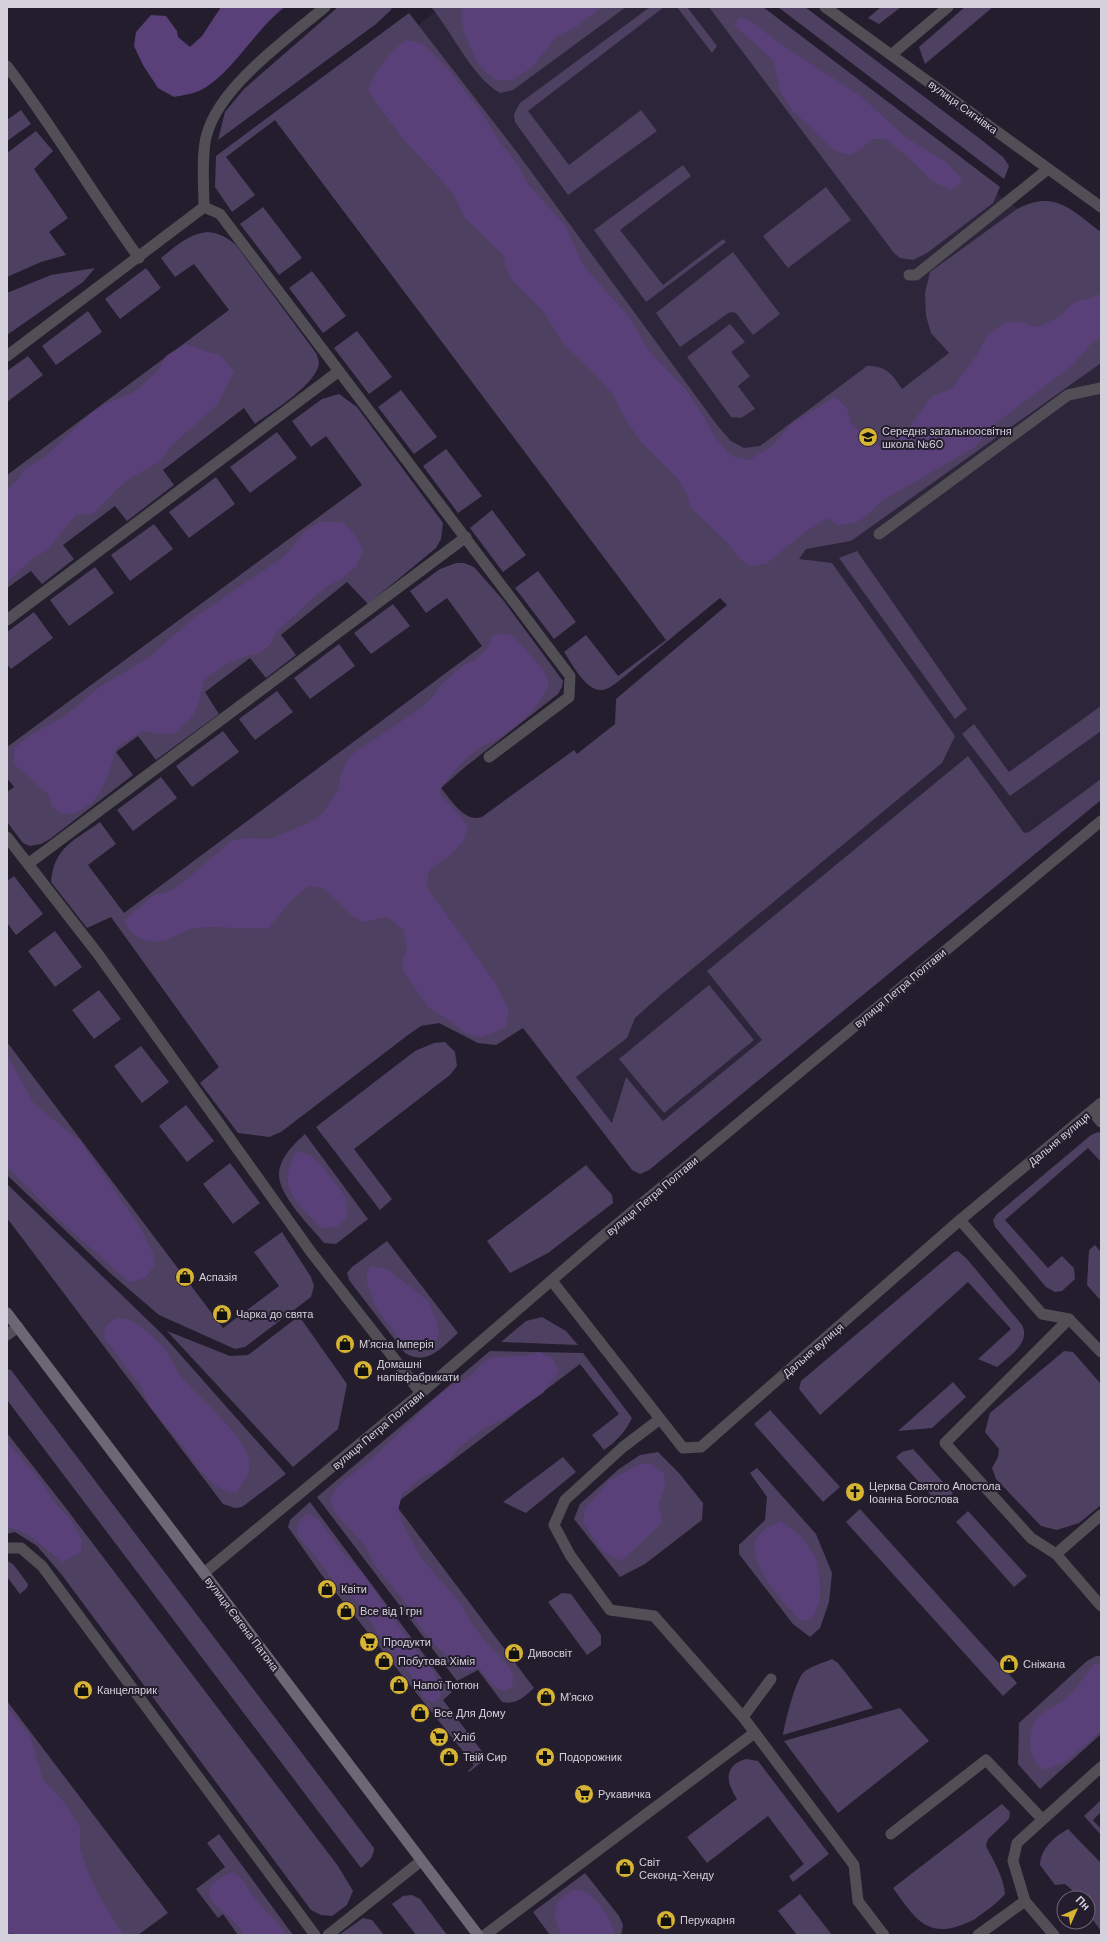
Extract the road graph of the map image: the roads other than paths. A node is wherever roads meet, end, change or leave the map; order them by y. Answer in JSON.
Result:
{"nodes":[{"id":1,"x":325,"y":7,"type":"edge"},
{"id":2,"x":825,"y":7,"type":"edge"},
{"id":3,"x":948,"y":7,"type":"edge"},
{"id":4,"x":891,"y":55,"type":"junction"},
{"id":5,"x":7,"y":66,"type":"edge"},
{"id":6,"x":1048,"y":169,"type":"junction"},
{"id":7,"x":204,"y":207,"type":"junction"},
{"id":8,"x":1101,"y":207,"type":"edge"},
{"id":9,"x":139,"y":258,"type":"junction"},
{"id":10,"x":910,"y":275,"type":"dead end"},
{"id":11,"x":7,"y":356,"type":"edge"},
{"id":12,"x":339,"y":370,"type":"junction"},
{"id":13,"x":1101,"y":388,"type":"edge"},
{"id":14,"x":879,"y":534,"type":"dead end"},
{"id":15,"x":466,"y":537,"type":"junction"},
{"id":16,"x":7,"y":620,"type":"edge"},
{"id":17,"x":489,"y":757,"type":"dead end"},
{"id":18,"x":1101,"y":821,"type":"edge"},
{"id":19,"x":7,"y":837,"type":"edge"},
{"id":20,"x":28,"y":864,"type":"junction"},
{"id":21,"x":1101,"y":1103,"type":"edge"},
{"id":22,"x":1092,"y":1111,"type":"junction"},
{"id":23,"x":1101,"y":1122,"type":"edge"},
{"id":24,"x":960,"y":1220,"type":"junction"},
{"id":25,"x":552,"y":1281,"type":"junction"},
{"id":26,"x":7,"y":1313,"type":"edge"},
{"id":27,"x":1069,"y":1319,"type":"junction"},
{"id":28,"x":18,"y":1327,"type":"junction"},
{"id":29,"x":7,"y":1335,"type":"edge"},
{"id":30,"x":1101,"y":1352,"type":"edge"},
{"id":31,"x":421,"y":1393,"type":"junction"},
{"id":32,"x":660,"y":1419,"type":"junction"},
{"id":33,"x":1101,"y":1515,"type":"edge"},
{"id":34,"x":7,"y":1548,"type":"edge"},
{"id":35,"x":1056,"y":1554,"type":"junction"},
{"id":36,"x":204,"y":1573,"type":"junction"},
{"id":37,"x":1101,"y":1606,"type":"edge"},
{"id":38,"x":771,"y":1679,"type":"dead end"},
{"id":39,"x":742,"y":1717,"type":"junction"},
{"id":40,"x":753,"y":1734,"type":"junction"},
{"id":41,"x":1101,"y":1767,"type":"edge"},
{"id":42,"x":1042,"y":1819,"type":"junction"},
{"id":43,"x":891,"y":1834,"type":"dead end"},
{"id":44,"x":421,"y":1861,"type":"junction"},
{"id":45,"x":1025,"y":1901,"type":"junction"},
{"id":46,"x":315,"y":1935,"type":"edge"},
{"id":47,"x":328,"y":1935,"type":"edge"},
{"id":48,"x":478,"y":1935,"type":"edge"},
{"id":49,"x":485,"y":1935,"type":"edge"},
{"id":50,"x":884,"y":1935,"type":"edge"},
{"id":51,"x":978,"y":1935,"type":"edge"},
{"id":52,"x":1054,"y":1935,"type":"edge"}],
"edges":[{"from":1,"to":7,"type":"street"},
{"from":2,"to":4,"type":"street","name":"вулиця Сигнівка"},
{"from":3,"to":4,"type":"street"},
{"from":4,"to":6,"type":"street","name":"вулиця Сигнівка"},
{"from":5,"to":9,"type":"street"},
{"from":6,"to":8,"type":"street","name":"вулиця Сигнівка"},
{"from":6,"to":10,"type":"street"},
{"from":7,"to":9,"type":"street"},
{"from":7,"to":12,"type":"street"},
{"from":9,"to":11,"type":"street"},
{"from":12,"to":15,"type":"street"},
{"from":12,"to":16,"type":"street"},
{"from":13,"to":14,"type":"street"},
{"from":15,"to":17,"type":"street"},
{"from":15,"to":20,"type":"street"},
{"from":18,"to":25,"type":"street","name":"вулиця Петра Полтави"},
{"from":19,"to":20,"type":"street"},
{"from":20,"to":31,"type":"street"},
{"from":21,"to":22,"type":"street","name":"Дальня вулиця"},
{"from":22,"to":23,"type":"street"},
{"from":22,"to":24,"type":"street","name":"Дальня вулиця"},
{"from":24,"to":27,"type":"street"},
{"from":24,"to":32,"type":"street","name":"Дальня вулиця"},
{"from":25,"to":31,"type":"street","name":"вулиця Петра Полтави"},
{"from":25,"to":32,"type":"street","name":"Дальня вулиця"},
{"from":26,"to":28,"type":"main road","name":"вулиця Євгена Патона"},
{"from":27,"to":30,"type":"street"},
{"from":27,"to":35,"type":"street"},
{"from":28,"to":29,"type":"street"},
{"from":28,"to":36,"type":"main road","name":"вулиця Євгена Патона"},
{"from":31,"to":36,"type":"street","name":"вулиця Петра Полтави"},
{"from":32,"to":39,"type":"street"},
{"from":33,"to":35,"type":"street"},
{"from":34,"to":46,"type":"street"},
{"from":35,"to":37,"type":"street"},
{"from":36,"to":44,"type":"main road","name":"вулиця Євгена Патона"},
{"from":38,"to":39,"type":"street"},
{"from":39,"to":40,"type":"street"},
{"from":40,"to":49,"type":"street"},
{"from":40,"to":50,"type":"street"},
{"from":41,"to":42,"type":"street"},
{"from":42,"to":43,"type":"street"},
{"from":42,"to":45,"type":"street"},
{"from":44,"to":47,"type":"street"},
{"from":44,"to":48,"type":"main road","name":"вулиця Євгена Патона"},
{"from":45,"to":51,"type":"street"},
{"from":45,"to":52,"type":"street"}]}
